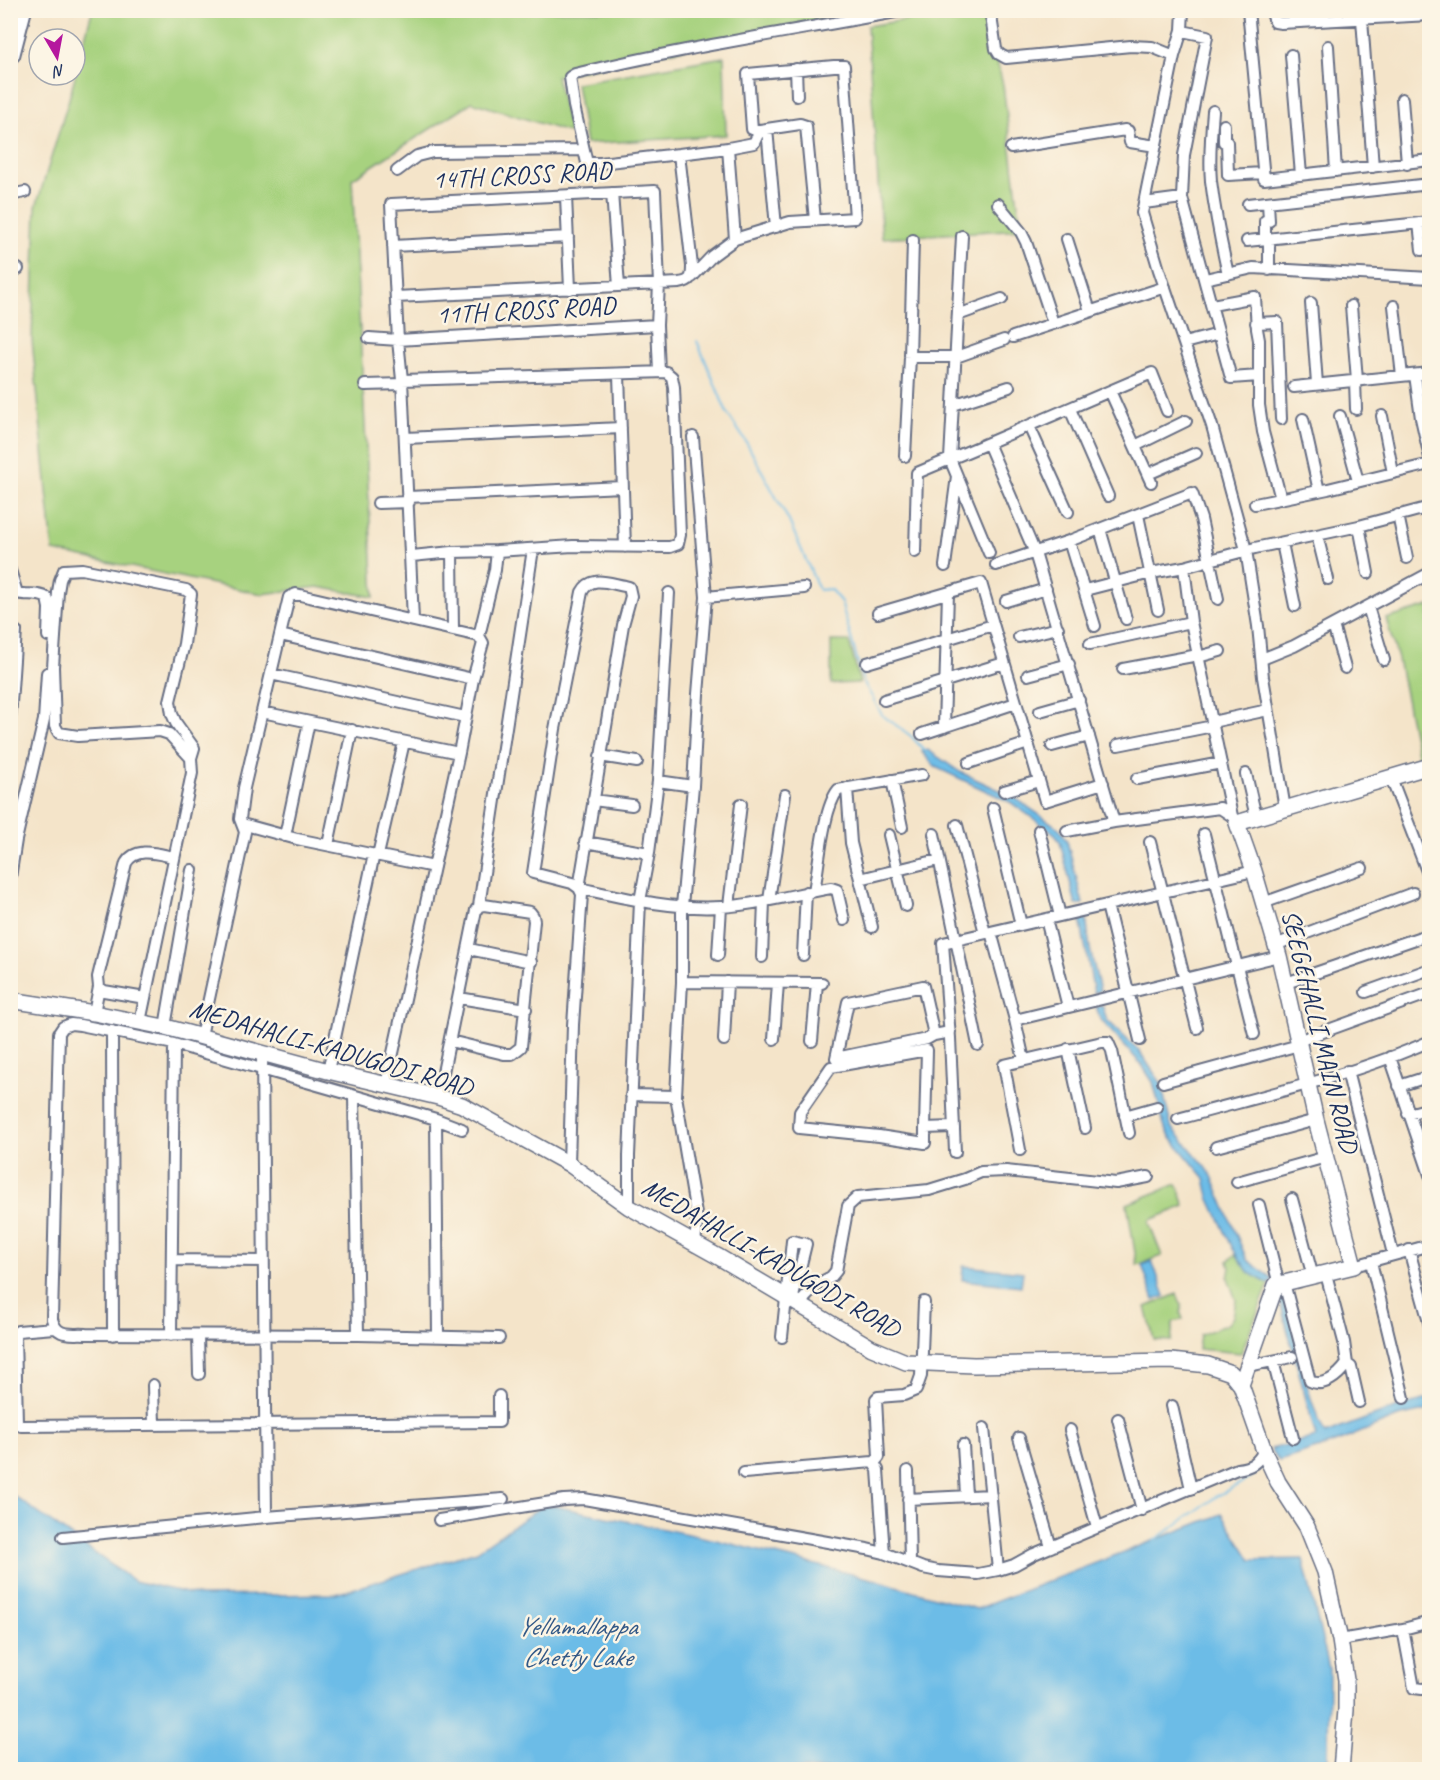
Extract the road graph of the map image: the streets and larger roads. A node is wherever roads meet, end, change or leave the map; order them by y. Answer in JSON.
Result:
{"nodes":[{"id":1,"x":906,"y":10,"type":"edge"},
{"id":2,"x":990,"y":10,"type":"edge"},
{"id":3,"x":1183,"y":10,"type":"edge"},
{"id":4,"x":1248,"y":10,"type":"edge"},
{"id":5,"x":1271,"y":10,"type":"edge"},
{"id":6,"x":25,"y":12,"type":"edge"},
{"id":7,"x":1391,"y":14,"type":"edge"},
{"id":8,"x":1430,"y":15,"type":"edge"},
{"id":9,"x":1313,"y":16,"type":"edge"},
{"id":10,"x":1355,"y":17,"type":"edge"},
{"id":11,"x":10,"y":23,"type":"edge"},
{"id":12,"x":1182,"y":31,"type":"junction"},
{"id":13,"x":1328,"y":46,"type":"dead end"},
{"id":14,"x":1291,"y":55,"type":"dead end"},
{"id":15,"x":14,"y":56,"type":"dead end"},
{"id":16,"x":1174,"y":56,"type":"junction"},
{"id":17,"x":796,"y":69,"type":"junction"},
{"id":18,"x":797,"y":96,"type":"dead end"},
{"id":19,"x":1402,"y":99,"type":"dead end"},
{"id":20,"x":1213,"y":111,"type":"dead end"},
{"id":21,"x":1224,"y":125,"type":"dead end"},
{"id":22,"x":764,"y":130,"type":"junction"},
{"id":23,"x":1156,"y":146,"type":"junction"},
{"id":24,"x":728,"y":148,"type":"junction"},
{"id":25,"x":1011,"y":148,"type":"dead end"},
{"id":26,"x":584,"y":150,"type":"junction"},
{"id":27,"x":679,"y":154,"type":"junction"},
{"id":28,"x":1430,"y":160,"type":"edge"},
{"id":29,"x":1407,"y":164,"type":"junction"},
{"id":30,"x":1373,"y":167,"type":"junction"},
{"id":31,"x":397,"y":171,"type":"dead end"},
{"id":32,"x":1336,"y":171,"type":"junction"},
{"id":33,"x":1263,"y":173,"type":"junction"},
{"id":34,"x":1301,"y":175,"type":"junction"},
{"id":35,"x":1430,"y":184,"type":"edge"},
{"id":36,"x":26,"y":192,"type":"dead end"},
{"id":37,"x":612,"y":193,"type":"junction"},
{"id":38,"x":10,"y":195,"type":"edge"},
{"id":39,"x":566,"y":196,"type":"junction"},
{"id":40,"x":1182,"y":198,"type":"junction"},
{"id":41,"x":1268,"y":202,"type":"junction"},
{"id":42,"x":1144,"y":203,"type":"junction"},
{"id":43,"x":998,"y":204,"type":"dead end"},
{"id":44,"x":1248,"y":204,"type":"dead end"},
{"id":45,"x":815,"y":220,"type":"junction"},
{"id":46,"x":1424,"y":222,"type":"edge"},
{"id":47,"x":776,"y":227,"type":"junction"},
{"id":48,"x":962,"y":236,"type":"dead end"},
{"id":49,"x":568,"y":237,"type":"junction"},
{"id":50,"x":1067,"y":238,"type":"dead end"},
{"id":51,"x":1267,"y":238,"type":"junction"},
{"id":52,"x":735,"y":239,"type":"junction"},
{"id":53,"x":914,"y":240,"type":"dead end"},
{"id":54,"x":1247,"y":241,"type":"dead end"},
{"id":55,"x":393,"y":246,"type":"junction"},
{"id":56,"x":1422,"y":250,"type":"dead end"},
{"id":57,"x":1269,"y":270,"type":"junction"},
{"id":58,"x":1228,"y":274,"type":"junction"},
{"id":59,"x":692,"y":277,"type":"junction"},
{"id":60,"x":1430,"y":278,"type":"edge"},
{"id":61,"x":1205,"y":279,"type":"junction"},
{"id":62,"x":659,"y":284,"type":"junction"},
{"id":63,"x":619,"y":286,"type":"junction"},
{"id":64,"x":1165,"y":287,"type":"junction"},
{"id":65,"x":570,"y":289,"type":"junction"},
{"id":66,"x":396,"y":297,"type":"junction"},
{"id":67,"x":1002,"y":299,"type":"dead end"},
{"id":68,"x":1311,"y":303,"type":"dead end"},
{"id":69,"x":1212,"y":305,"type":"junction"},
{"id":70,"x":1351,"y":306,"type":"dead end"},
{"id":71,"x":1394,"y":306,"type":"dead end"},
{"id":72,"x":1090,"y":311,"type":"junction"},
{"id":73,"x":958,"y":315,"type":"junction"},
{"id":74,"x":1053,"y":323,"type":"junction"},
{"id":75,"x":1256,"y":323,"type":"junction"},
{"id":76,"x":657,"y":325,"type":"junction"},
{"id":77,"x":1219,"y":334,"type":"junction"},
{"id":78,"x":369,"y":338,"type":"dead end"},
{"id":79,"x":398,"y":340,"type":"junction"},
{"id":80,"x":1184,"y":343,"type":"junction"},
{"id":81,"x":910,"y":357,"type":"junction"},
{"id":82,"x":956,"y":357,"type":"junction"},
{"id":83,"x":659,"y":372,"type":"junction"},
{"id":84,"x":1430,"y":373,"type":"edge"},
{"id":85,"x":619,"y":375,"type":"junction"},
{"id":86,"x":1415,"y":375,"type":"junction"},
{"id":87,"x":1259,"y":376,"type":"junction"},
{"id":88,"x":1402,"y":376,"type":"junction"},
{"id":89,"x":1356,"y":381,"type":"junction"},
{"id":90,"x":402,"y":382,"type":"junction"},
{"id":91,"x":1317,"y":384,"type":"junction"},
{"id":92,"x":365,"y":385,"type":"dead end"},
{"id":93,"x":1009,"y":387,"type":"dead end"},
{"id":94,"x":1294,"y":387,"type":"dead end"},
{"id":95,"x":1110,"y":391,"type":"junction"},
{"id":96,"x":953,"y":405,"type":"junction"},
{"id":97,"x":1070,"y":409,"type":"junction"},
{"id":98,"x":1356,"y":409,"type":"dead end"},
{"id":99,"x":1167,"y":411,"type":"dead end"},
{"id":100,"x":1340,"y":416,"type":"dead end"},
{"id":101,"x":1382,"y":416,"type":"dead end"},
{"id":102,"x":1303,"y":419,"type":"dead end"},
{"id":103,"x":1281,"y":420,"type":"dead end"},
{"id":104,"x":1186,"y":421,"type":"dead end"},
{"id":105,"x":1029,"y":426,"type":"junction"},
{"id":106,"x":621,"y":428,"type":"junction"},
{"id":107,"x":693,"y":437,"type":"dead end"},
{"id":108,"x":406,"y":438,"type":"junction"},
{"id":109,"x":988,"y":442,"type":"junction"},
{"id":110,"x":1135,"y":446,"type":"junction"},
{"id":111,"x":1196,"y":453,"type":"dead end"},
{"id":112,"x":905,"y":456,"type":"dead end"},
{"id":113,"x":1430,"y":458,"type":"edge"},
{"id":114,"x":950,"y":459,"type":"junction"},
{"id":115,"x":1430,"y":464,"type":"edge"},
{"id":116,"x":1393,"y":473,"type":"junction"},
{"id":117,"x":957,"y":475,"type":"junction"},
{"id":118,"x":1358,"y":481,"type":"junction"},
{"id":119,"x":622,"y":487,"type":"junction"},
{"id":120,"x":1319,"y":491,"type":"junction"},
{"id":121,"x":1108,"y":496,"type":"dead end"},
{"id":122,"x":1281,"y":499,"type":"junction"},
{"id":123,"x":408,"y":500,"type":"junction"},
{"id":124,"x":378,"y":503,"type":"dead end"},
{"id":125,"x":1255,"y":504,"type":"dead end"},
{"id":126,"x":1430,"y":507,"type":"edge"},
{"id":127,"x":1068,"y":512,"type":"dead end"},
{"id":128,"x":1138,"y":515,"type":"junction"},
{"id":129,"x":1398,"y":515,"type":"junction"},
{"id":130,"x":1359,"y":526,"type":"junction"},
{"id":131,"x":1100,"y":529,"type":"junction"},
{"id":132,"x":1317,"y":535,"type":"junction"},
{"id":133,"x":1068,"y":541,"type":"junction"},
{"id":134,"x":1282,"y":543,"type":"junction"},
{"id":135,"x":625,"y":547,"type":"junction"},
{"id":136,"x":533,"y":549,"type":"junction"},
{"id":137,"x":1246,"y":550,"type":"junction"},
{"id":138,"x":497,"y":551,"type":"junction"},
{"id":139,"x":452,"y":552,"type":"junction"},
{"id":140,"x":915,"y":552,"type":"dead end"},
{"id":141,"x":989,"y":553,"type":"dead end"},
{"id":142,"x":1035,"y":553,"type":"junction"},
{"id":143,"x":411,"y":556,"type":"junction"},
{"id":144,"x":1407,"y":558,"type":"dead end"},
{"id":145,"x":1209,"y":560,"type":"junction"},
{"id":146,"x":996,"y":565,"type":"dead end"},
{"id":147,"x":945,"y":566,"type":"dead end"},
{"id":148,"x":1184,"y":567,"type":"junction"},
{"id":149,"x":10,"y":570,"type":"edge"},
{"id":150,"x":1151,"y":573,"type":"junction"},
{"id":151,"x":1368,"y":573,"type":"dead end"},
{"id":152,"x":1430,"y":573,"type":"edge"},
{"id":153,"x":1328,"y":579,"type":"dead end"},
{"id":154,"x":1117,"y":582,"type":"junction"},
{"id":155,"x":804,"y":588,"type":"dead end"},
{"id":156,"x":1046,"y":589,"type":"junction"},
{"id":157,"x":1084,"y":590,"type":"junction"},
{"id":158,"x":669,"y":593,"type":"dead end"},
{"id":159,"x":948,"y":593,"type":"junction"},
{"id":160,"x":705,"y":597,"type":"junction"},
{"id":161,"x":1218,"y":598,"type":"dead end"},
{"id":162,"x":1006,"y":601,"type":"dead end"},
{"id":163,"x":1295,"y":606,"type":"dead end"},
{"id":164,"x":1368,"y":607,"type":"junction"},
{"id":165,"x":1158,"y":610,"type":"dead end"},
{"id":166,"x":878,"y":613,"type":"dead end"},
{"id":167,"x":1126,"y":619,"type":"dead end"},
{"id":168,"x":413,"y":620,"type":"junction"},
{"id":169,"x":1191,"y":622,"type":"junction"},
{"id":170,"x":993,"y":625,"type":"junction"},
{"id":171,"x":1334,"y":625,"type":"junction"},
{"id":172,"x":1095,"y":626,"type":"dead end"},
{"id":173,"x":1058,"y":628,"type":"junction"},
{"id":174,"x":453,"y":629,"type":"junction"},
{"id":175,"x":16,"y":631,"type":"dead end"},
{"id":176,"x":280,"y":635,"type":"junction"},
{"id":177,"x":479,"y":636,"type":"junction"},
{"id":178,"x":1018,"y":638,"type":"dead end"},
{"id":179,"x":946,"y":640,"type":"junction"},
{"id":180,"x":1090,"y":644,"type":"dead end"},
{"id":181,"x":1220,"y":651,"type":"dead end"},
{"id":182,"x":1198,"y":656,"type":"junction"},
{"id":183,"x":1262,"y":660,"type":"junction"},
{"id":184,"x":1384,"y":660,"type":"dead end"},
{"id":185,"x":867,"y":663,"type":"dead end"},
{"id":186,"x":1004,"y":663,"type":"junction"},
{"id":187,"x":1069,"y":664,"type":"junction"},
{"id":188,"x":1345,"y":668,"type":"dead end"},
{"id":189,"x":1123,"y":669,"type":"dead end"},
{"id":190,"x":271,"y":674,"type":"junction"},
{"id":191,"x":1028,"y":675,"type":"dead end"},
{"id":192,"x":473,"y":679,"type":"junction"},
{"id":193,"x":945,"y":681,"type":"junction"},
{"id":194,"x":884,"y":700,"type":"dead end"},
{"id":195,"x":1079,"y":700,"type":"junction"},
{"id":196,"x":1016,"y":703,"type":"junction"},
{"id":197,"x":1268,"y":710,"type":"junction"},
{"id":198,"x":1040,"y":711,"type":"dead end"},
{"id":199,"x":262,"y":712,"type":"junction"},
{"id":200,"x":465,"y":717,"type":"junction"},
{"id":201,"x":10,"y":718,"type":"edge"},
{"id":202,"x":309,"y":722,"type":"junction"},
{"id":203,"x":1212,"y":724,"type":"junction"},
{"id":204,"x":944,"y":727,"type":"junction"},
{"id":205,"x":352,"y":730,"type":"junction"},
{"id":206,"x":922,"y":734,"type":"dead end"},
{"id":207,"x":1089,"y":736,"type":"junction"},
{"id":208,"x":404,"y":742,"type":"junction"},
{"id":209,"x":1028,"y":743,"type":"junction"},
{"id":210,"x":1118,"y":745,"type":"dead end"},
{"id":211,"x":1052,"y":746,"type":"dead end"},
{"id":212,"x":459,"y":753,"type":"junction"},
{"id":213,"x":600,"y":756,"type":"junction"},
{"id":214,"x":191,"y":758,"type":"junction"},
{"id":215,"x":637,"y":762,"type":"dead end"},
{"id":216,"x":969,"y":763,"type":"dead end"},
{"id":217,"x":1221,"y":763,"type":"junction"},
{"id":218,"x":1430,"y":766,"type":"edge"},
{"id":219,"x":1246,"y":774,"type":"dead end"},
{"id":220,"x":922,"y":775,"type":"dead end"},
{"id":221,"x":1391,"y":778,"type":"junction"},
{"id":222,"x":1137,"y":779,"type":"dead end"},
{"id":223,"x":892,"y":780,"type":"junction"},
{"id":224,"x":658,"y":781,"type":"junction"},
{"id":225,"x":1039,"y":781,"type":"junction"},
{"id":226,"x":1103,"y":783,"type":"junction"},
{"id":227,"x":693,"y":786,"type":"junction"},
{"id":228,"x":847,"y":788,"type":"junction"},
{"id":229,"x":1004,"y":791,"type":"dead end"},
{"id":230,"x":785,"y":795,"type":"dead end"},
{"id":231,"x":593,"y":800,"type":"junction"},
{"id":232,"x":741,"y":804,"type":"dead end"},
{"id":233,"x":632,"y":805,"type":"dead end"},
{"id":234,"x":993,"y":808,"type":"dead end"},
{"id":235,"x":1285,"y":808,"type":"junction"},
{"id":236,"x":1256,"y":817,"type":"junction"},
{"id":237,"x":1235,"y":819,"type":"junction"},
{"id":238,"x":1114,"y":822,"type":"junction"},
{"id":239,"x":242,"y":824,"type":"junction"},
{"id":240,"x":957,"y":825,"type":"dead end"},
{"id":241,"x":902,"y":827,"type":"dead end"},
{"id":242,"x":1039,"y":830,"type":"dead end"},
{"id":243,"x":1067,"y":831,"type":"dead end"},
{"id":244,"x":934,"y":834,"type":"dead end"},
{"id":245,"x":1204,"y":834,"type":"dead end"},
{"id":246,"x":889,"y":835,"type":"dead end"},
{"id":247,"x":285,"y":836,"type":"junction"},
{"id":248,"x":585,"y":842,"type":"junction"},
{"id":249,"x":1150,"y":842,"type":"dead end"},
{"id":250,"x":328,"y":845,"type":"junction"},
{"id":251,"x":649,"y":853,"type":"junction"},
{"id":252,"x":376,"y":855,"type":"junction"},
{"id":253,"x":174,"y":857,"type":"junction"},
{"id":254,"x":938,"y":860,"type":"junction"},
{"id":255,"x":1427,"y":862,"type":"edge"},
{"id":256,"x":434,"y":867,"type":"junction"},
{"id":257,"x":1362,"y":868,"type":"dead end"},
{"id":258,"x":192,"y":870,"type":"dead end"},
{"id":259,"x":897,"y":870,"type":"junction"},
{"id":260,"x":1254,"y":872,"type":"junction"},
{"id":261,"x":10,"y":878,"type":"edge"},
{"id":262,"x":860,"y":879,"type":"junction"},
{"id":263,"x":1430,"y":879,"type":"edge"},
{"id":264,"x":1214,"y":881,"type":"junction"},
{"id":265,"x":579,"y":888,"type":"junction"},
{"id":266,"x":810,"y":891,"type":"junction"},
{"id":267,"x":1163,"y":892,"type":"junction"},
{"id":268,"x":1413,"y":893,"type":"dead end"},
{"id":269,"x":767,"y":900,"type":"junction"},
{"id":270,"x":640,"y":901,"type":"junction"},
{"id":271,"x":1263,"y":903,"type":"junction"},
{"id":272,"x":1107,"y":905,"type":"junction"},
{"id":273,"x":479,"y":906,"type":"junction"},
{"id":274,"x":682,"y":906,"type":"junction"},
{"id":275,"x":906,"y":906,"type":"dead end"},
{"id":276,"x":725,"y":907,"type":"junction"},
{"id":277,"x":1060,"y":916,"type":"junction"},
{"id":278,"x":1046,"y":919,"type":"junction"},
{"id":279,"x":844,"y":920,"type":"dead end"},
{"id":280,"x":1021,"y":925,"type":"junction"},
{"id":281,"x":872,"y":927,"type":"dead end"},
{"id":282,"x":988,"y":933,"type":"junction"},
{"id":283,"x":1424,"y":936,"type":"dead end"},
{"id":284,"x":955,"y":940,"type":"junction"},
{"id":285,"x":469,"y":949,"type":"junction"},
{"id":286,"x":1277,"y":950,"type":"junction"},
{"id":287,"x":718,"y":955,"type":"dead end"},
{"id":288,"x":803,"y":955,"type":"dead end"},
{"id":289,"x":762,"y":957,"type":"dead end"},
{"id":290,"x":531,"y":962,"type":"junction"},
{"id":291,"x":1237,"y":967,"type":"junction"},
{"id":292,"x":1430,"y":969,"type":"edge"},
{"id":293,"x":1185,"y":978,"type":"junction"},
{"id":294,"x":682,"y":982,"type":"junction"},
{"id":295,"x":727,"y":982,"type":"junction"},
{"id":296,"x":778,"y":983,"type":"junction"},
{"id":297,"x":1286,"y":983,"type":"junction"},
{"id":298,"x":99,"y":987,"type":"junction"},
{"id":299,"x":1366,"y":992,"type":"dead end"},
{"id":300,"x":1128,"y":993,"type":"junction"},
{"id":301,"x":1430,"y":993,"type":"edge"},
{"id":302,"x":145,"y":998,"type":"junction"},
{"id":303,"x":459,"y":998,"type":"junction"},
{"id":304,"x":10,"y":1000,"type":"edge"},
{"id":305,"x":1068,"y":1007,"type":"junction"},
{"id":306,"x":526,"y":1009,"type":"junction"},
{"id":307,"x":94,"y":1013,"type":"junction"},
{"id":308,"x":1015,"y":1020,"type":"junction"},
{"id":309,"x":140,"y":1022,"type":"junction"},
{"id":310,"x":165,"y":1027,"type":"junction"},
{"id":311,"x":1197,"y":1028,"type":"dead end"},
{"id":312,"x":112,"y":1031,"type":"junction"},
{"id":313,"x":950,"y":1032,"type":"junction"},
{"id":314,"x":1254,"y":1034,"type":"dead end"},
{"id":315,"x":934,"y":1035,"type":"junction"},
{"id":316,"x":201,"y":1036,"type":"junction"},
{"id":317,"x":774,"y":1039,"type":"dead end"},
{"id":318,"x":724,"y":1040,"type":"dead end"},
{"id":319,"x":1140,"y":1040,"type":"dead end"},
{"id":320,"x":450,"y":1041,"type":"junction"},
{"id":321,"x":812,"y":1041,"type":"dead end"},
{"id":322,"x":1430,"y":1041,"type":"edge"},
{"id":323,"x":1298,"y":1043,"type":"junction"},
{"id":324,"x":174,"y":1044,"type":"junction"},
{"id":325,"x":978,"y":1045,"type":"dead end"},
{"id":326,"x":1068,"y":1049,"type":"junction"},
{"id":327,"x":262,"y":1053,"type":"junction"},
{"id":328,"x":1390,"y":1057,"type":"junction"},
{"id":329,"x":1024,"y":1060,"type":"junction"},
{"id":330,"x":262,"y":1071,"type":"junction"},
{"id":331,"x":328,"y":1071,"type":"junction"},
{"id":332,"x":1347,"y":1071,"type":"junction"},
{"id":333,"x":1430,"y":1076,"type":"edge"},
{"id":334,"x":1163,"y":1082,"type":"dead end"},
{"id":335,"x":1308,"y":1082,"type":"junction"},
{"id":336,"x":386,"y":1085,"type":"junction"},
{"id":337,"x":1399,"y":1086,"type":"junction"},
{"id":338,"x":631,"y":1095,"type":"junction"},
{"id":339,"x":354,"y":1096,"type":"junction"},
{"id":340,"x":676,"y":1096,"type":"junction"},
{"id":341,"x":438,"y":1097,"type":"junction"},
{"id":342,"x":1157,"y":1107,"type":"dead end"},
{"id":343,"x":1430,"y":1108,"type":"edge"},
{"id":344,"x":1408,"y":1114,"type":"junction"},
{"id":345,"x":1125,"y":1116,"type":"junction"},
{"id":346,"x":436,"y":1119,"type":"junction"},
{"id":347,"x":1178,"y":1119,"type":"dead end"},
{"id":348,"x":1316,"y":1120,"type":"junction"},
{"id":349,"x":953,"y":1127,"type":"junction"},
{"id":350,"x":925,"y":1128,"type":"junction"},
{"id":351,"x":1085,"y":1128,"type":"dead end"},
{"id":352,"x":462,"y":1129,"type":"dead end"},
{"id":353,"x":1129,"y":1134,"type":"dead end"},
{"id":354,"x":1424,"y":1142,"type":"edge"},
{"id":355,"x":1216,"y":1147,"type":"dead end"},
{"id":356,"x":1020,"y":1150,"type":"dead end"},
{"id":357,"x":955,"y":1152,"type":"dead end"},
{"id":358,"x":1326,"y":1157,"type":"junction"},
{"id":359,"x":569,"y":1164,"type":"junction"},
{"id":360,"x":1430,"y":1174,"type":"edge"},
{"id":361,"x":1148,"y":1177,"type":"dead end"},
{"id":362,"x":1237,"y":1182,"type":"dead end"},
{"id":363,"x":1292,"y":1199,"type":"dead end"},
{"id":364,"x":1259,"y":1205,"type":"dead end"},
{"id":365,"x":629,"y":1207,"type":"junction"},
{"id":366,"x":1430,"y":1245,"type":"edge"},
{"id":367,"x":695,"y":1246,"type":"junction"},
{"id":368,"x":1409,"y":1250,"type":"junction"},
{"id":369,"x":1394,"y":1254,"type":"junction"},
{"id":370,"x":172,"y":1260,"type":"junction"},
{"id":371,"x":263,"y":1261,"type":"junction"},
{"id":372,"x":1371,"y":1262,"type":"junction"},
{"id":373,"x":1354,"y":1266,"type":"junction"},
{"id":374,"x":1319,"y":1276,"type":"junction"},
{"id":375,"x":1280,"y":1284,"type":"junction"},
{"id":376,"x":792,"y":1301,"type":"junction"},
{"id":377,"x":924,"y":1302,"type":"dead end"},
{"id":378,"x":1430,"y":1326,"type":"edge"},
{"id":379,"x":54,"y":1328,"type":"junction"},
{"id":380,"x":113,"y":1335,"type":"junction"},
{"id":381,"x":171,"y":1335,"type":"junction"},
{"id":382,"x":198,"y":1335,"type":"junction"},
{"id":383,"x":264,"y":1335,"type":"junction"},
{"id":384,"x":358,"y":1335,"type":"junction"},
{"id":385,"x":438,"y":1335,"type":"junction"},
{"id":386,"x":782,"y":1337,"type":"dead end"},
{"id":387,"x":499,"y":1338,"type":"dead end"},
{"id":388,"x":1292,"y":1356,"type":"dead end"},
{"id":389,"x":1273,"y":1361,"type":"junction"},
{"id":390,"x":922,"y":1362,"type":"junction"},
{"id":391,"x":1347,"y":1364,"type":"junction"},
{"id":392,"x":1248,"y":1366,"type":"junction"},
{"id":393,"x":199,"y":1374,"type":"dead end"},
{"id":394,"x":153,"y":1385,"type":"dead end"},
{"id":395,"x":1241,"y":1385,"type":"junction"},
{"id":396,"x":499,"y":1396,"type":"dead end"},
{"id":397,"x":1404,"y":1398,"type":"dead end"},
{"id":398,"x":1359,"y":1402,"type":"dead end"},
{"id":399,"x":1172,"y":1406,"type":"dead end"},
{"id":400,"x":1118,"y":1419,"type":"dead end"},
{"id":401,"x":266,"y":1424,"type":"junction"},
{"id":402,"x":154,"y":1425,"type":"junction"},
{"id":403,"x":984,"y":1428,"type":"dead end"},
{"id":404,"x":1070,"y":1430,"type":"dead end"},
{"id":405,"x":1019,"y":1438,"type":"dead end"},
{"id":406,"x":1293,"y":1438,"type":"dead end"},
{"id":407,"x":963,"y":1445,"type":"dead end"},
{"id":408,"x":1265,"y":1453,"type":"junction"},
{"id":409,"x":874,"y":1463,"type":"junction"},
{"id":410,"x":908,"y":1471,"type":"dead end"},
{"id":411,"x":744,"y":1473,"type":"dead end"},
{"id":412,"x":1191,"y":1489,"type":"junction"},
{"id":413,"x":966,"y":1495,"type":"junction"},
{"id":414,"x":991,"y":1495,"type":"junction"},
{"id":415,"x":503,"y":1499,"type":"dead end"},
{"id":416,"x":908,"y":1499,"type":"junction"},
{"id":417,"x":1142,"y":1510,"type":"junction"},
{"id":418,"x":266,"y":1517,"type":"junction"},
{"id":419,"x":439,"y":1520,"type":"dead end"},
{"id":420,"x":1097,"y":1527,"type":"junction"},
{"id":421,"x":63,"y":1537,"type":"dead end"},
{"id":422,"x":1051,"y":1547,"type":"junction"},
{"id":423,"x":884,"y":1553,"type":"junction"},
{"id":424,"x":910,"y":1563,"type":"junction"},
{"id":425,"x":998,"y":1570,"type":"junction"},
{"id":426,"x":1430,"y":1622,"type":"edge"},
{"id":427,"x":1403,"y":1629,"type":"junction"},
{"id":428,"x":1340,"y":1640,"type":"junction"},
{"id":429,"x":1430,"y":1688,"type":"edge"},
{"id":430,"x":1341,"y":1770,"type":"edge"}],
"edges":[{"from":1,"to":26,"type":"street"},
{"from":2,"to":16,"type":"street"},
{"from":3,"to":12,"type":"street"},
{"from":4,"to":33,"type":"street"},
{"from":5,"to":9,"type":"street"},
{"from":6,"to":11,"type":"street"},
{"from":6,"to":15,"type":"street"},
{"from":7,"to":8,"type":"street"},
{"from":7,"to":10,"type":"street"},
{"from":9,"to":10,"type":"street"},
{"from":10,"to":30,"type":"street"},
{"from":12,"to":16,"type":"street"},
{"from":12,"to":40,"type":"street"},
{"from":13,"to":32,"type":"street"},
{"from":14,"to":34,"type":"street"},
{"from":16,"to":23,"type":"street"},
{"from":17,"to":18,"type":"street"},
{"from":17,"to":22,"type":"street"},
{"from":17,"to":45,"type":"street"},
{"from":19,"to":29,"type":"street"},
{"from":20,"to":58,"type":"street"},
{"from":21,"to":33,"type":"street"},
{"from":22,"to":24,"type":"street"},
{"from":22,"to":45,"type":"street"},
{"from":22,"to":47,"type":"street"},
{"from":23,"to":25,"type":"street"},
{"from":23,"to":42,"type":"street"},
{"from":24,"to":27,"type":"street"},
{"from":24,"to":52,"type":"street"},
{"from":26,"to":27,"type":"street"},
{"from":26,"to":31,"type":"street"},
{"from":27,"to":59,"type":"street"},
{"from":28,"to":29,"type":"street"},
{"from":29,"to":30,"type":"street"},
{"from":30,"to":32,"type":"street"},
{"from":32,"to":34,"type":"street"},
{"from":33,"to":34,"type":"street"},
{"from":35,"to":41,"type":"street"},
{"from":36,"to":38,"type":"street"},
{"from":37,"to":39,"type":"street","name":"14TH CROSS ROAD"},
{"from":37,"to":62,"type":"street","name":"14TH CROSS ROAD"},
{"from":37,"to":63,"type":"street"},
{"from":39,"to":49,"type":"street"},
{"from":39,"to":55,"type":"street","name":"14TH CROSS ROAD"},
{"from":40,"to":42,"type":"street"},
{"from":40,"to":61,"type":"street"},
{"from":41,"to":44,"type":"street"},
{"from":41,"to":51,"type":"street"},
{"from":42,"to":64,"type":"street"},
{"from":43,"to":74,"type":"street"},
{"from":45,"to":47,"type":"street"},
{"from":46,"to":51,"type":"street"},
{"from":46,"to":56,"type":"street"},
{"from":47,"to":52,"type":"street"},
{"from":48,"to":73,"type":"street"},
{"from":49,"to":55,"type":"street"},
{"from":49,"to":65,"type":"street"},
{"from":50,"to":72,"type":"street"},
{"from":51,"to":54,"type":"street"},
{"from":51,"to":57,"type":"street"},
{"from":52,"to":59,"type":"street"},
{"from":53,"to":81,"type":"street"},
{"from":55,"to":66,"type":"street"},
{"from":57,"to":58,"type":"street"},
{"from":57,"to":60,"type":"street"},
{"from":58,"to":61,"type":"street"},
{"from":59,"to":62,"type":"street"},
{"from":61,"to":69,"type":"street"},
{"from":62,"to":63,"type":"street"},
{"from":62,"to":76,"type":"street"},
{"from":63,"to":65,"type":"street"},
{"from":64,"to":72,"type":"street"},
{"from":64,"to":80,"type":"street"},
{"from":65,"to":66,"type":"street"},
{"from":66,"to":79,"type":"street"},
{"from":67,"to":73,"type":"street"},
{"from":68,"to":91,"type":"street"},
{"from":69,"to":75,"type":"street"},
{"from":69,"to":77,"type":"street"},
{"from":70,"to":89,"type":"street"},
{"from":71,"to":88,"type":"street"},
{"from":72,"to":74,"type":"street"},
{"from":73,"to":82,"type":"street"},
{"from":74,"to":82,"type":"street"},
{"from":75,"to":87,"type":"street"},
{"from":75,"to":103,"type":"street"},
{"from":76,"to":79,"type":"street","name":"11TH CROSS ROAD"},
{"from":76,"to":83,"type":"street"},
{"from":77,"to":80,"type":"street"},
{"from":77,"to":87,"type":"street"},
{"from":78,"to":79,"type":"street","name":"11TH CROSS ROAD"},
{"from":79,"to":90,"type":"street"},
{"from":80,"to":137,"type":"street"},
{"from":81,"to":82,"type":"street"},
{"from":81,"to":112,"type":"street"},
{"from":82,"to":96,"type":"street"},
{"from":83,"to":85,"type":"street"},
{"from":83,"to":135,"type":"street"},
{"from":84,"to":86,"type":"street"},
{"from":85,"to":90,"type":"street"},
{"from":85,"to":106,"type":"street"},
{"from":86,"to":88,"type":"street"},
{"from":86,"to":113,"type":"street"},
{"from":87,"to":122,"type":"street"},
{"from":88,"to":89,"type":"street"},
{"from":89,"to":91,"type":"street"},
{"from":89,"to":98,"type":"street"},
{"from":90,"to":92,"type":"street"},
{"from":90,"to":108,"type":"street"},
{"from":91,"to":94,"type":"street"},
{"from":93,"to":96,"type":"street"},
{"from":95,"to":97,"type":"street"},
{"from":95,"to":99,"type":"street"},
{"from":95,"to":110,"type":"street"},
{"from":96,"to":114,"type":"street"},
{"from":97,"to":105,"type":"street"},
{"from":97,"to":121,"type":"street"},
{"from":100,"to":118,"type":"street"},
{"from":101,"to":116,"type":"street"},
{"from":102,"to":120,"type":"street"},
{"from":104,"to":110,"type":"street"},
{"from":105,"to":109,"type":"street"},
{"from":105,"to":127,"type":"street"},
{"from":106,"to":108,"type":"street"},
{"from":106,"to":119,"type":"street"},
{"from":107,"to":160,"type":"street"},
{"from":108,"to":123,"type":"street"},
{"from":109,"to":114,"type":"street"},
{"from":109,"to":142,"type":"street"},
{"from":110,"to":111,"type":"street"},
{"from":114,"to":117,"type":"street"},
{"from":114,"to":140,"type":"street"},
{"from":115,"to":116,"type":"street"},
{"from":116,"to":118,"type":"street"},
{"from":117,"to":141,"type":"street"},
{"from":117,"to":147,"type":"street"},
{"from":118,"to":120,"type":"street"},
{"from":119,"to":123,"type":"street"},
{"from":119,"to":135,"type":"street"},
{"from":120,"to":122,"type":"street"},
{"from":122,"to":125,"type":"street"},
{"from":123,"to":124,"type":"street"},
{"from":123,"to":143,"type":"street"},
{"from":126,"to":129,"type":"street"},
{"from":128,"to":131,"type":"street"},
{"from":128,"to":145,"type":"street"},
{"from":128,"to":150,"type":"street"},
{"from":129,"to":130,"type":"street"},
{"from":129,"to":144,"type":"street"},
{"from":130,"to":132,"type":"street"},
{"from":130,"to":151,"type":"street"},
{"from":131,"to":133,"type":"street"},
{"from":131,"to":154,"type":"street"},
{"from":132,"to":134,"type":"street"},
{"from":132,"to":153,"type":"street"},
{"from":133,"to":142,"type":"street"},
{"from":133,"to":157,"type":"street"},
{"from":134,"to":137,"type":"street"},
{"from":134,"to":163,"type":"street"},
{"from":135,"to":136,"type":"street"},
{"from":136,"to":138,"type":"street"},
{"from":136,"to":273,"type":"street"},
{"from":137,"to":145,"type":"street"},
{"from":137,"to":183,"type":"street"},
{"from":138,"to":139,"type":"street"},
{"from":138,"to":177,"type":"street"},
{"from":139,"to":143,"type":"street"},
{"from":139,"to":174,"type":"street"},
{"from":142,"to":146,"type":"street"},
{"from":142,"to":156,"type":"street"},
{"from":143,"to":168,"type":"street"},
{"from":145,"to":148,"type":"street"},
{"from":145,"to":161,"type":"street"},
{"from":148,"to":150,"type":"street"},
{"from":148,"to":169,"type":"street"},
{"from":149,"to":261,"type":"street"},
{"from":150,"to":154,"type":"street"},
{"from":150,"to":165,"type":"street"},
{"from":152,"to":164,"type":"street"},
{"from":154,"to":157,"type":"street"},
{"from":154,"to":167,"type":"street"},
{"from":155,"to":160,"type":"street"},
{"from":156,"to":162,"type":"street"},
{"from":156,"to":173,"type":"street"},
{"from":157,"to":172,"type":"street"},
{"from":158,"to":224,"type":"street"},
{"from":159,"to":166,"type":"street"},
{"from":159,"to":170,"type":"street"},
{"from":159,"to":179,"type":"street"},
{"from":160,"to":227,"type":"street"},
{"from":164,"to":171,"type":"street"},
{"from":164,"to":184,"type":"street"},
{"from":168,"to":174,"type":"street"},
{"from":168,"to":176,"type":"street"},
{"from":169,"to":180,"type":"street"},
{"from":169,"to":182,"type":"street"},
{"from":170,"to":179,"type":"street"},
{"from":170,"to":186,"type":"street"},
{"from":171,"to":183,"type":"street"},
{"from":171,"to":188,"type":"street"},
{"from":173,"to":178,"type":"street"},
{"from":173,"to":187,"type":"street"},
{"from":174,"to":177,"type":"street"},
{"from":175,"to":201,"type":"street"},
{"from":176,"to":190,"type":"street"},
{"from":176,"to":192,"type":"street"},
{"from":177,"to":192,"type":"street"},
{"from":179,"to":185,"type":"street"},
{"from":179,"to":193,"type":"street"},
{"from":181,"to":182,"type":"street"},
{"from":182,"to":189,"type":"street"},
{"from":182,"to":203,"type":"street"},
{"from":183,"to":197,"type":"street"},
{"from":186,"to":193,"type":"street"},
{"from":186,"to":196,"type":"street"},
{"from":187,"to":191,"type":"street"},
{"from":187,"to":195,"type":"street"},
{"from":190,"to":199,"type":"street"},
{"from":190,"to":200,"type":"street"},
{"from":192,"to":200,"type":"street"},
{"from":193,"to":194,"type":"street"},
{"from":193,"to":204,"type":"street"},
{"from":195,"to":198,"type":"street"},
{"from":195,"to":207,"type":"street"},
{"from":196,"to":204,"type":"street"},
{"from":196,"to":209,"type":"street"},
{"from":197,"to":203,"type":"street"},
{"from":197,"to":235,"type":"street"},
{"from":199,"to":202,"type":"street"},
{"from":199,"to":239,"type":"street"},
{"from":200,"to":212,"type":"street"},
{"from":202,"to":205,"type":"street"},
{"from":202,"to":247,"type":"street"},
{"from":203,"to":210,"type":"street"},
{"from":203,"to":217,"type":"street"},
{"from":204,"to":206,"type":"street"},
{"from":205,"to":208,"type":"street"},
{"from":205,"to":250,"type":"street"},
{"from":207,"to":211,"type":"street"},
{"from":207,"to":226,"type":"street"},
{"from":208,"to":212,"type":"street"},
{"from":208,"to":252,"type":"street"},
{"from":209,"to":216,"type":"street"},
{"from":209,"to":225,"type":"street"},
{"from":212,"to":256,"type":"street"},
{"from":213,"to":215,"type":"street"},
{"from":213,"to":231,"type":"street"},
{"from":213,"to":265,"type":"street"},
{"from":214,"to":214,"type":"street"},
{"from":214,"to":253,"type":"street"},
{"from":217,"to":222,"type":"street"},
{"from":217,"to":237,"type":"street"},
{"from":218,"to":221,"type":"street"},
{"from":219,"to":236,"type":"street"},
{"from":220,"to":223,"type":"street"},
{"from":221,"to":235,"type":"street"},
{"from":221,"to":255,"type":"street"},
{"from":223,"to":228,"type":"street"},
{"from":223,"to":241,"type":"street"},
{"from":224,"to":227,"type":"street"},
{"from":224,"to":251,"type":"street"},
{"from":225,"to":226,"type":"street"},
{"from":225,"to":229,"type":"street"},
{"from":226,"to":238,"type":"street"},
{"from":227,"to":274,"type":"street"},
{"from":228,"to":262,"type":"street"},
{"from":228,"to":266,"type":"street"},
{"from":230,"to":269,"type":"street"},
{"from":231,"to":233,"type":"street"},
{"from":231,"to":248,"type":"street"},
{"from":232,"to":276,"type":"street"},
{"from":234,"to":280,"type":"street"},
{"from":235,"to":236,"type":"street"},
{"from":236,"to":237,"type":"street"},
{"from":237,"to":238,"type":"street"},
{"from":237,"to":260,"type":"street","name":"SEEGEHALLI MAIN ROAD"},
{"from":238,"to":243,"type":"street"},
{"from":239,"to":247,"type":"street"},
{"from":239,"to":316,"type":"street"},
{"from":240,"to":282,"type":"street"},
{"from":242,"to":277,"type":"street"},
{"from":244,"to":254,"type":"street"},
{"from":245,"to":264,"type":"street"},
{"from":246,"to":259,"type":"street"},
{"from":247,"to":250,"type":"street"},
{"from":248,"to":251,"type":"street"},
{"from":248,"to":265,"type":"street"},
{"from":249,"to":267,"type":"street"},
{"from":250,"to":252,"type":"street"},
{"from":251,"to":270,"type":"street"},
{"from":252,"to":256,"type":"street"},
{"from":252,"to":331,"type":"street"},
{"from":253,"to":298,"type":"street"},
{"from":253,"to":302,"type":"street"},
{"from":254,"to":259,"type":"street"},
{"from":254,"to":284,"type":"street"},
{"from":255,"to":263,"type":"street"},
{"from":256,"to":336,"type":"street"},
{"from":257,"to":271,"type":"street"},
{"from":258,"to":310,"type":"street"},
{"from":259,"to":262,"type":"street"},
{"from":259,"to":275,"type":"street"},
{"from":260,"to":264,"type":"street"},
{"from":260,"to":271,"type":"street","name":"SEEGEHALLI MAIN ROAD"},
{"from":262,"to":281,"type":"street"},
{"from":264,"to":267,"type":"street"},
{"from":264,"to":291,"type":"street"},
{"from":265,"to":270,"type":"street"},
{"from":265,"to":359,"type":"street"},
{"from":266,"to":269,"type":"street"},
{"from":266,"to":279,"type":"street"},
{"from":266,"to":288,"type":"street"},
{"from":267,"to":272,"type":"street"},
{"from":267,"to":293,"type":"street"},
{"from":268,"to":286,"type":"street"},
{"from":269,"to":276,"type":"street"},
{"from":269,"to":289,"type":"street"},
{"from":270,"to":274,"type":"street"},
{"from":270,"to":338,"type":"street"},
{"from":271,"to":286,"type":"street","name":"SEEGEHALLI MAIN ROAD"},
{"from":272,"to":277,"type":"street"},
{"from":272,"to":300,"type":"street"},
{"from":273,"to":285,"type":"street"},
{"from":273,"to":290,"type":"street"},
{"from":274,"to":276,"type":"street"},
{"from":274,"to":294,"type":"street"},
{"from":276,"to":287,"type":"street"},
{"from":277,"to":278,"type":"street"},
{"from":278,"to":280,"type":"street"},
{"from":278,"to":305,"type":"street"},
{"from":280,"to":282,"type":"street"},
{"from":282,"to":284,"type":"street"},
{"from":282,"to":308,"type":"street"},
{"from":283,"to":297,"type":"street"},
{"from":284,"to":313,"type":"street"},
{"from":284,"to":325,"type":"street"},
{"from":285,"to":290,"type":"street"},
{"from":285,"to":303,"type":"street"},
{"from":286,"to":291,"type":"street"},
{"from":286,"to":297,"type":"street","name":"SEEGEHALLI MAIN ROAD"},
{"from":290,"to":306,"type":"street"},
{"from":291,"to":293,"type":"street"},
{"from":291,"to":314,"type":"street"},
{"from":292,"to":299,"type":"street"},
{"from":293,"to":300,"type":"street"},
{"from":293,"to":311,"type":"street"},
{"from":294,"to":295,"type":"street"},
{"from":294,"to":340,"type":"street"},
{"from":295,"to":296,"type":"street"},
{"from":295,"to":318,"type":"street"},
{"from":296,"to":317,"type":"street"},
{"from":296,"to":321,"type":"street"},
{"from":297,"to":323,"type":"street","name":"SEEGEHALLI MAIN ROAD"},
{"from":298,"to":302,"type":"street"},
{"from":298,"to":307,"type":"street"},
{"from":300,"to":305,"type":"street"},
{"from":300,"to":319,"type":"street"},
{"from":301,"to":323,"type":"street"},
{"from":302,"to":309,"type":"street"},
{"from":303,"to":306,"type":"street"},
{"from":303,"to":320,"type":"street"},
{"from":304,"to":307,"type":"street","name":"MEDAHALLI-KADUGODI ROAD"},
{"from":305,"to":308,"type":"street"},
{"from":306,"to":320,"type":"street"},
{"from":307,"to":309,"type":"street","name":"MEDAHALLI-KADUGODI ROAD"},
{"from":308,"to":329,"type":"street"},
{"from":309,"to":310,"type":"street","name":"MEDAHALLI-KADUGODI ROAD"},
{"from":310,"to":316,"type":"street","name":"MEDAHALLI-KADUGODI ROAD"},
{"from":312,"to":324,"type":"street"},
{"from":312,"to":379,"type":"street"},
{"from":312,"to":380,"type":"street"},
{"from":313,"to":315,"type":"street"},
{"from":313,"to":349,"type":"street"},
{"from":315,"to":315,"type":"street"},
{"from":316,"to":327,"type":"street","name":"MEDAHALLI-KADUGODI ROAD"},
{"from":320,"to":341,"type":"street"},
{"from":322,"to":328,"type":"street"},
{"from":323,"to":334,"type":"street"},
{"from":323,"to":335,"type":"street","name":"SEEGEHALLI MAIN ROAD"},
{"from":324,"to":330,"type":"street"},
{"from":324,"to":370,"type":"street"},
{"from":326,"to":329,"type":"street"},
{"from":326,"to":345,"type":"street"},
{"from":326,"to":351,"type":"street"},
{"from":327,"to":330,"type":"street"},
{"from":327,"to":331,"type":"street","name":"MEDAHALLI-KADUGODI ROAD"},
{"from":328,"to":332,"type":"street"},
{"from":328,"to":337,"type":"street"},
{"from":329,"to":356,"type":"street"},
{"from":330,"to":339,"type":"street"},
{"from":330,"to":371,"type":"street"},
{"from":331,"to":336,"type":"street","name":"MEDAHALLI-KADUGODI ROAD"},
{"from":332,"to":335,"type":"street"},
{"from":332,"to":369,"type":"street"},
{"from":333,"to":337,"type":"street"},
{"from":335,"to":347,"type":"street"},
{"from":335,"to":348,"type":"street","name":"SEEGEHALLI MAIN ROAD"},
{"from":336,"to":341,"type":"street","name":"MEDAHALLI-KADUGODI ROAD"},
{"from":337,"to":344,"type":"street"},
{"from":338,"to":340,"type":"street"},
{"from":338,"to":365,"type":"street"},
{"from":339,"to":346,"type":"street"},
{"from":339,"to":384,"type":"street"},
{"from":340,"to":367,"type":"street"},
{"from":341,"to":359,"type":"street","name":"MEDAHALLI-KADUGODI ROAD"},
{"from":342,"to":345,"type":"street"},
{"from":343,"to":344,"type":"street"},
{"from":344,"to":354,"type":"street"},
{"from":345,"to":353,"type":"street"},
{"from":346,"to":352,"type":"street"},
{"from":346,"to":385,"type":"street"},
{"from":348,"to":355,"type":"street"},
{"from":348,"to":358,"type":"street","name":"SEEGEHALLI MAIN ROAD"},
{"from":349,"to":350,"type":"street"},
{"from":349,"to":357,"type":"street"},
{"from":350,"to":350,"type":"street"},
{"from":354,"to":360,"type":"street"},
{"from":358,"to":362,"type":"street"},
{"from":358,"to":373,"type":"street","name":"SEEGEHALLI MAIN ROAD"},
{"from":359,"to":365,"type":"street","name":"MEDAHALLI-KADUGODI ROAD"},
{"from":361,"to":376,"type":"street"},
{"from":363,"to":374,"type":"street"},
{"from":364,"to":375,"type":"street"},
{"from":365,"to":367,"type":"street","name":"MEDAHALLI-KADUGODI ROAD"},
{"from":366,"to":368,"type":"street"},
{"from":367,"to":376,"type":"street","name":"MEDAHALLI-KADUGODI ROAD"},
{"from":368,"to":369,"type":"street"},
{"from":368,"to":378,"type":"street"},
{"from":369,"to":372,"type":"street"},
{"from":370,"to":371,"type":"street"},
{"from":370,"to":381,"type":"street"},
{"from":371,"to":383,"type":"street"},
{"from":372,"to":373,"type":"street"},
{"from":372,"to":397,"type":"street"},
{"from":373,"to":374,"type":"street"},
{"from":374,"to":375,"type":"street"},
{"from":374,"to":391,"type":"street"},
{"from":375,"to":391,"type":"street"},
{"from":375,"to":392,"type":"street"},
{"from":376,"to":376,"type":"street"},
{"from":376,"to":386,"type":"street"},
{"from":376,"to":390,"type":"street","name":"MEDAHALLI-KADUGODI ROAD"},
{"from":377,"to":390,"type":"street"},
{"from":379,"to":380,"type":"street"},
{"from":379,"to":402,"type":"street"},
{"from":380,"to":381,"type":"street"},
{"from":381,"to":382,"type":"street"},
{"from":382,"to":383,"type":"street"},
{"from":382,"to":393,"type":"street"},
{"from":383,"to":384,"type":"street"},
{"from":383,"to":401,"type":"street"},
{"from":384,"to":385,"type":"street"},
{"from":385,"to":387,"type":"street"},
{"from":388,"to":389,"type":"street"},
{"from":389,"to":392,"type":"street"},
{"from":389,"to":406,"type":"street"},
{"from":390,"to":395,"type":"street","name":"MEDAHALLI-KADUGODI ROAD"},
{"from":390,"to":409,"type":"street"},
{"from":391,"to":398,"type":"street"},
{"from":392,"to":395,"type":"street"},
{"from":394,"to":402,"type":"street"},
{"from":395,"to":408,"type":"street"},
{"from":396,"to":401,"type":"street"},
{"from":399,"to":412,"type":"street"},
{"from":400,"to":417,"type":"street"},
{"from":401,"to":402,"type":"street"},
{"from":401,"to":418,"type":"street"},
{"from":403,"to":414,"type":"street"},
{"from":404,"to":420,"type":"street"},
{"from":405,"to":422,"type":"street"},
{"from":407,"to":413,"type":"street"},
{"from":408,"to":412,"type":"street"},
{"from":408,"to":428,"type":"street"},
{"from":409,"to":411,"type":"street"},
{"from":409,"to":423,"type":"street"},
{"from":410,"to":416,"type":"street"},
{"from":412,"to":417,"type":"street"},
{"from":413,"to":414,"type":"street"},
{"from":413,"to":416,"type":"street"},
{"from":414,"to":425,"type":"street"},
{"from":415,"to":418,"type":"street"},
{"from":416,"to":424,"type":"street"},
{"from":417,"to":420,"type":"street"},
{"from":418,"to":421,"type":"street"},
{"from":419,"to":423,"type":"street"},
{"from":420,"to":422,"type":"street"},
{"from":422,"to":425,"type":"street"},
{"from":423,"to":424,"type":"street"},
{"from":424,"to":425,"type":"street"},
{"from":426,"to":427,"type":"street"},
{"from":427,"to":428,"type":"street"},
{"from":427,"to":429,"type":"street"},
{"from":428,"to":430,"type":"street"}]}
